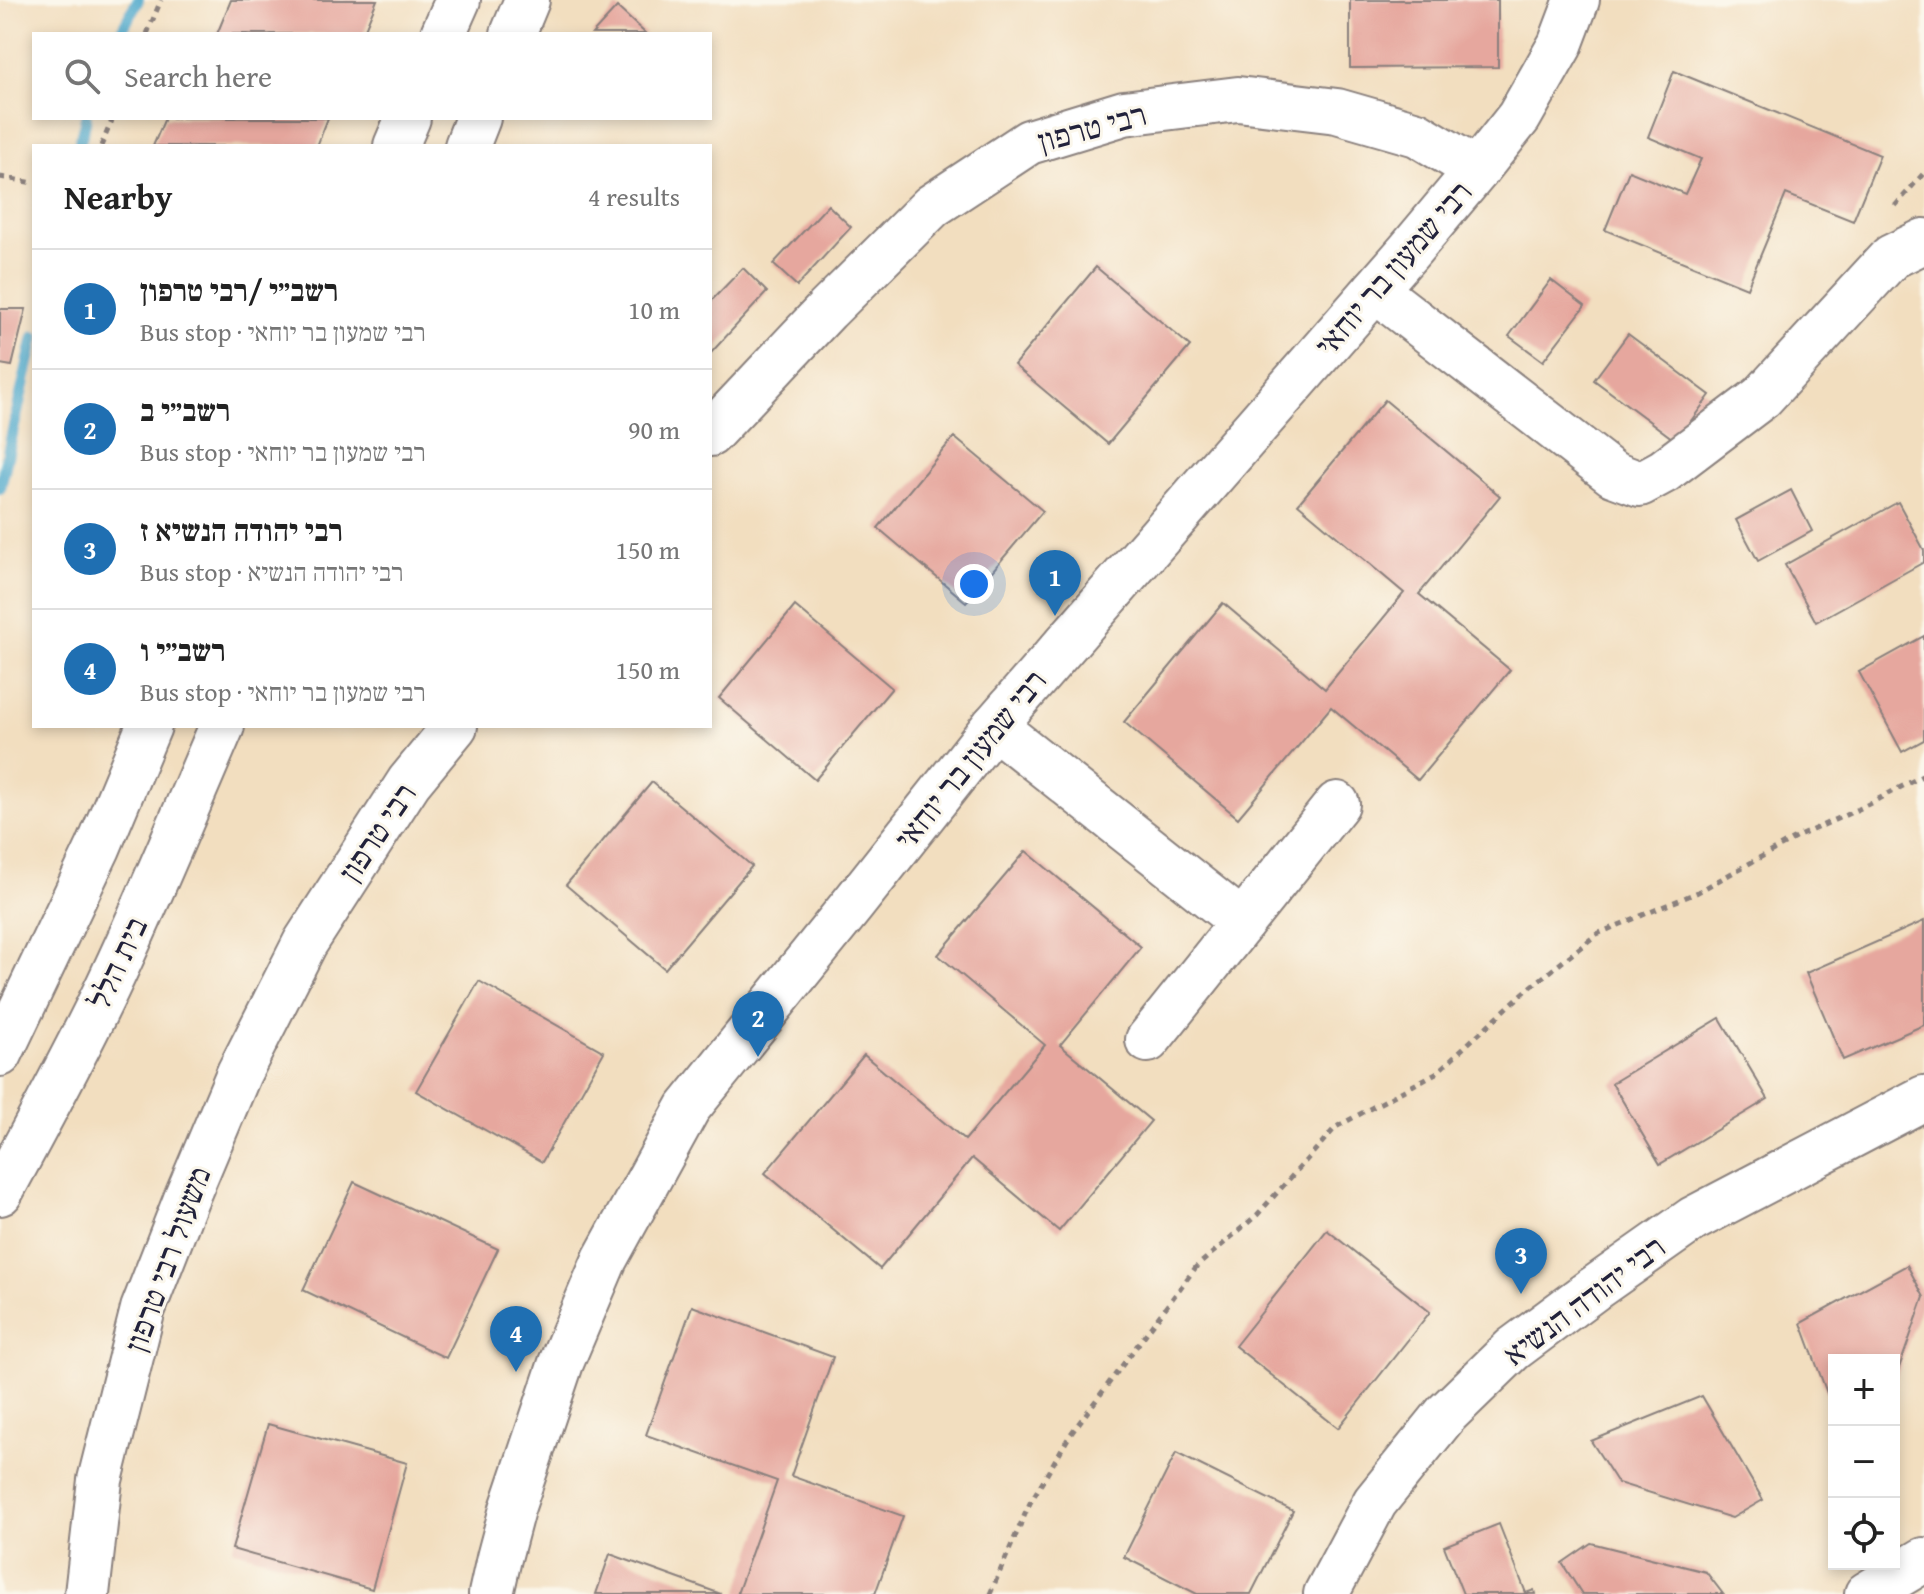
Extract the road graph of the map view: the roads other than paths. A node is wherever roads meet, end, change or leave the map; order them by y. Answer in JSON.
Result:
{"nodes":[{"id":1,"x":458,"y":0,"type":"edge"},
{"id":2,"x":527,"y":0,"type":"edge"},
{"id":3,"x":1577,"y":0,"type":"edge"},
{"id":4,"x":444,"y":32,"type":"edge"},
{"id":5,"x":514,"y":32,"type":"edge"},
{"id":6,"x":407,"y":120,"type":"edge"},
{"id":7,"x":477,"y":120,"type":"edge"},
{"id":8,"x":397,"y":144,"type":"edge"},
{"id":9,"x":468,"y":144,"type":"edge"},
{"id":10,"x":1477,"y":170,"type":"junction"},
{"id":11,"x":1924,"y":241,"type":"edge"},
{"id":12,"x":1375,"y":290,"type":"junction"},
{"id":13,"x":712,"y":432,"type":"edge"},
{"id":14,"x":994,"y":726,"type":"junction"},
{"id":15,"x":148,"y":728,"type":"edge"},
{"id":16,"x":221,"y":728,"type":"edge"},
{"id":17,"x":453,"y":728,"type":"edge"},
{"id":18,"x":1337,"y":804,"type":"dead end"},
{"id":19,"x":1242,"y":922,"type":"junction"},
{"id":20,"x":305,"y":943,"type":"joint"},
{"id":21,"x":1148,"y":1040,"type":"dead end"},
{"id":22,"x":0,"y":1054,"type":"edge"},
{"id":23,"x":1924,"y":1098,"type":"edge"},
{"id":24,"x":0,"y":1193,"type":"edge"},
{"id":25,"x":1924,"y":1560,"type":"edge"},
{"id":26,"x":87,"y":1594,"type":"edge"},
{"id":27,"x":491,"y":1594,"type":"edge"},
{"id":28,"x":1326,"y":1594,"type":"edge"},
{"id":29,"x":1867,"y":1594,"type":"edge"}],
"edges":[{"from":1,"to":4,"type":"street"},
{"from":2,"to":5,"type":"street"},
{"from":3,"to":10,"type":"street","name":"רבי שמעון בר יוחאי"},
{"from":6,"to":8,"type":"street"},
{"from":7,"to":9,"type":"street"},
{"from":10,"to":12,"type":"street","name":"רבי שמעון בר יוחאי"},
{"from":10,"to":13,"type":"street","name":"רבי טרפון"},
{"from":11,"to":12,"type":"street"},
{"from":12,"to":14,"type":"street","name":"רבי שמעון בר יוחאי"},
{"from":14,"to":19,"type":"street"},
{"from":14,"to":27,"type":"street","name":"רבי שמעון בר יוחאי"},
{"from":15,"to":22,"type":"street","name":"בית הלל"},
{"from":16,"to":24,"type":"street","name":"בית הלל"},
{"from":17,"to":20,"type":"street","name":"רבי טרפון"},
{"from":18,"to":19,"type":"street"},
{"from":19,"to":21,"type":"street"},
{"from":20,"to":26,"type":"street","name":"משעול רבי טרפון"},
{"from":23,"to":28,"type":"street","name":"רבי יהודה הנשיא"},
{"from":25,"to":29,"type":"street"}]}
